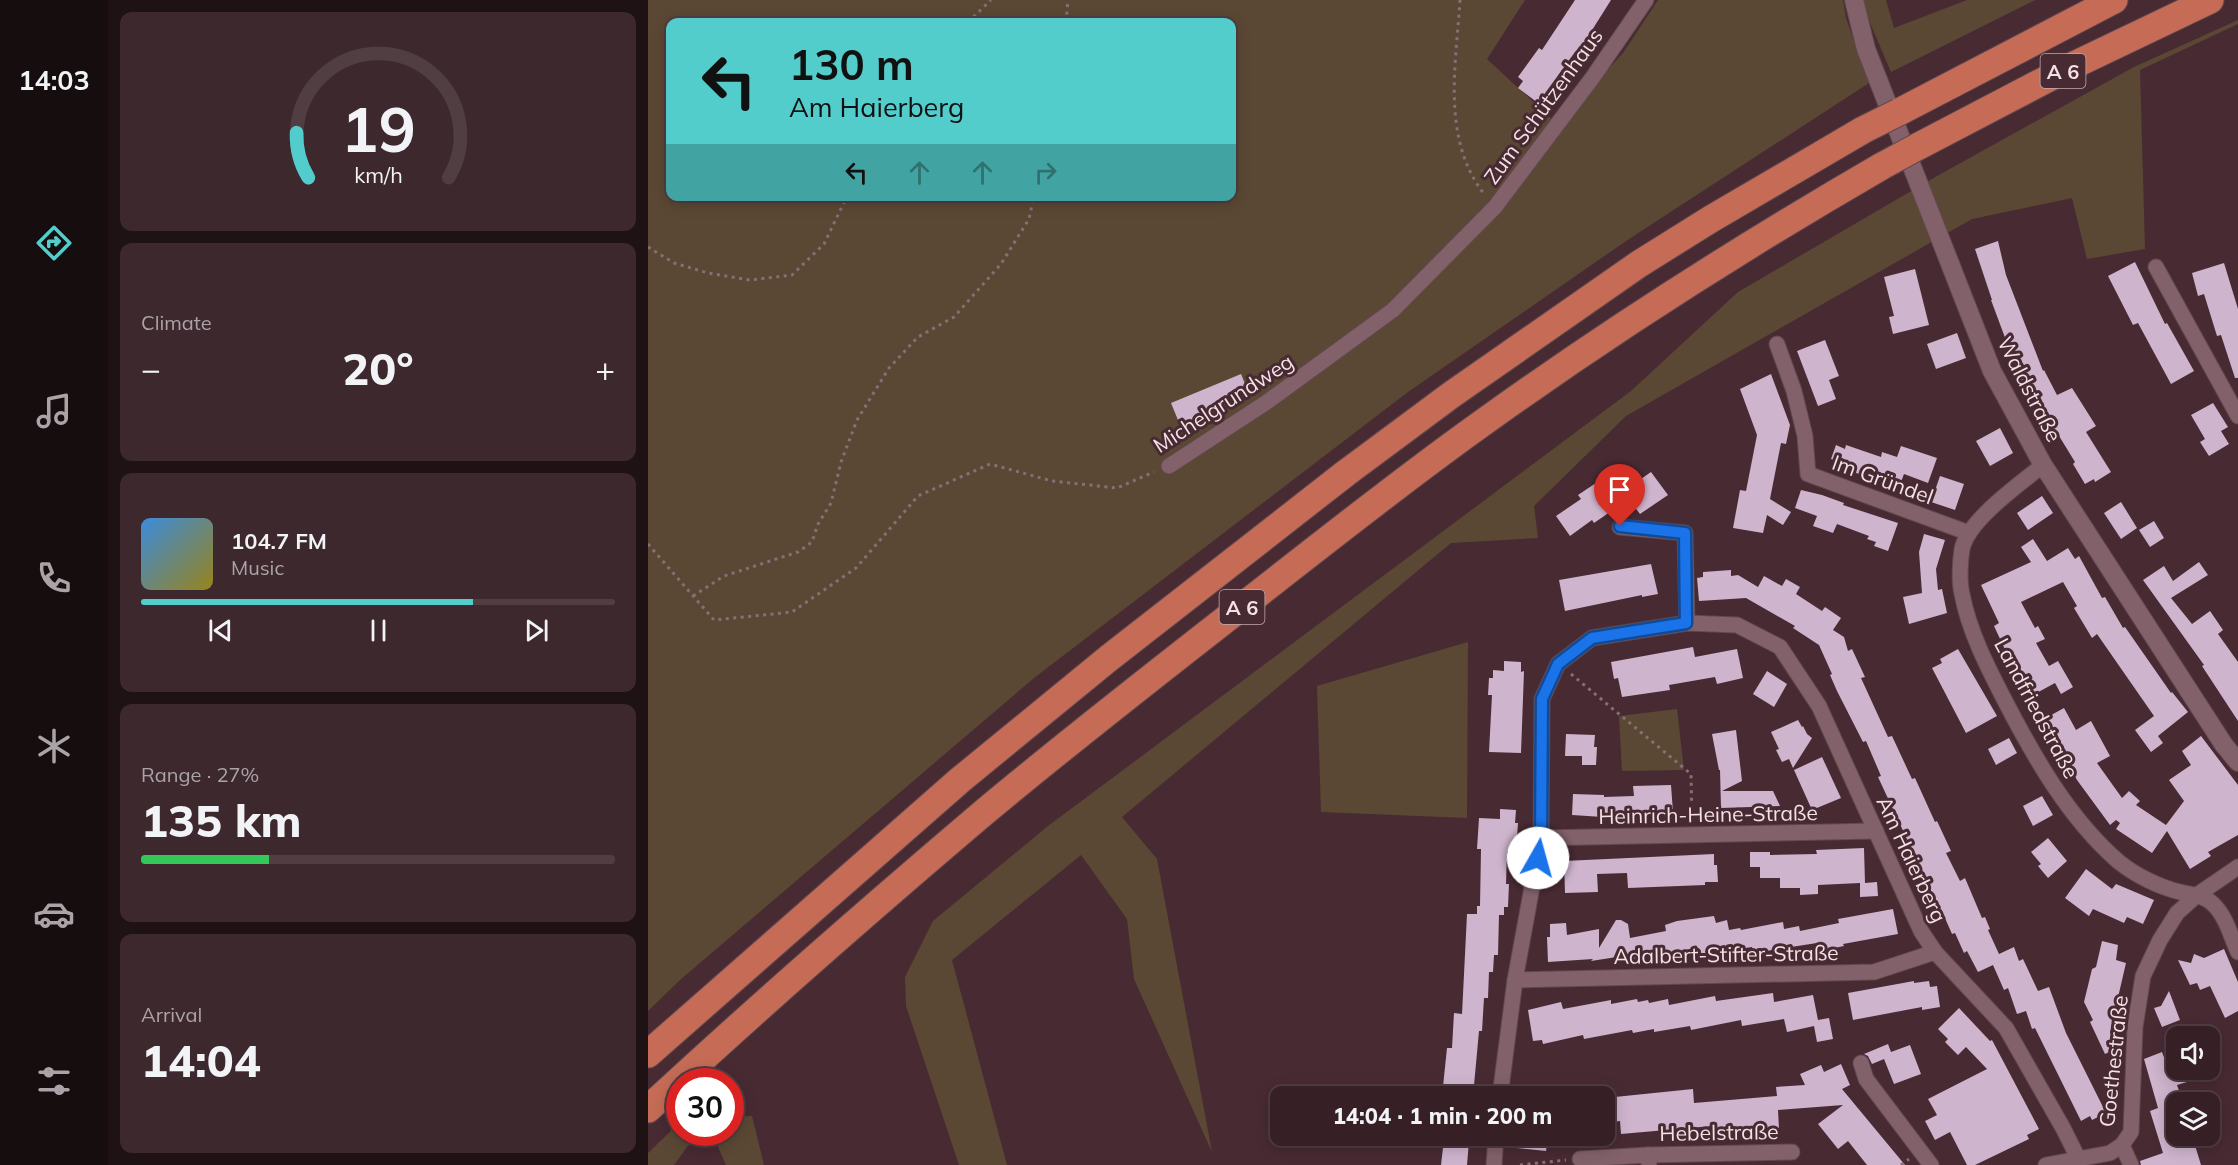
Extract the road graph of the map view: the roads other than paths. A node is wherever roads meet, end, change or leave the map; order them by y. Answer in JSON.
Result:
{"nodes":[{"id":1,"x":1646,"y":0,"type":"edge"},
{"id":2,"x":1854,"y":0,"type":"edge"},
{"id":3,"x":2114,"y":0,"type":"edge"},
{"id":4,"x":2210,"y":0,"type":"edge"},
{"id":5,"x":1495,"y":207,"type":"joint"},
{"id":6,"x":2156,"y":267,"type":"dead end"},
{"id":7,"x":1777,"y":344,"type":"dead end"},
{"id":8,"x":2238,"y":416,"type":"edge"},
{"id":9,"x":2043,"y":465,"type":"junction"},
{"id":10,"x":1169,"y":466,"type":"road end"},
{"id":11,"x":1620,"y":526,"type":"dead end"},
{"id":12,"x":1969,"y":532,"type":"junction"},
{"id":13,"x":1686,"y":623,"type":"junction"},
{"id":14,"x":2238,"y":762,"type":"edge"},
{"id":15,"x":1875,"y":831,"type":"junction"},
{"id":16,"x":1541,"y":838,"type":"junction"},
{"id":17,"x":2238,"y":867,"type":"edge"},
{"id":18,"x":2197,"y":895,"type":"junction"},
{"id":19,"x":1935,"y":952,"type":"junction"},
{"id":20,"x":2238,"y":952,"type":"edge"},
{"id":21,"x":1515,"y":980,"type":"junction"},
{"id":22,"x":648,"y":1054,"type":"edge"},
{"id":23,"x":1861,"y":1063,"type":"dead end"},
{"id":24,"x":1501,"y":1086,"type":"edge"},
{"id":25,"x":648,"y":1109,"type":"edge"},
{"id":26,"x":2122,"y":1145,"type":"junction"},
{"id":27,"x":1495,"y":1146,"type":"edge"},
{"id":28,"x":1792,"y":1152,"type":"dead end"},
{"id":29,"x":2078,"y":1158,"type":"junction"},
{"id":30,"x":1580,"y":1159,"type":"road end"},
{"id":31,"x":1648,"y":1160,"type":"edge"},
{"id":32,"x":1494,"y":1165,"type":"edge"},
{"id":33,"x":1931,"y":1165,"type":"edge"},
{"id":34,"x":2046,"y":1165,"type":"edge"},
{"id":35,"x":2131,"y":1165,"type":"edge"}],
"edges":[{"from":1,"to":5,"type":"street","name":"Zum Schützenhaus"},
{"from":2,"to":9,"type":"street","name":"Waldstraße"},
{"from":3,"to":22,"type":"highway","number":"A 6","bridge":true},
{"from":4,"to":25,"type":"highway","number":"A 6","bridge":true},
{"from":5,"to":10,"type":"street","name":"Michelgrundweg"},
{"from":6,"to":8,"type":"street"},
{"from":7,"to":12,"type":"street","name":"Im Gründel"},
{"from":9,"to":12,"type":"street","name":"Landfriedstraße"},
{"from":9,"to":14,"type":"street","name":"Waldstraße"},
{"from":11,"to":13,"type":"street"},
{"from":12,"to":18,"type":"street","name":"Landfriedstraße"},
{"from":13,"to":15,"type":"street","name":"Am Haierberg"},
{"from":13,"to":16,"type":"street","name":"Am Haierberg"},
{"from":15,"to":16,"type":"street","name":"Heinrich-Heine-Straße"},
{"from":15,"to":19,"type":"street","name":"Am Haierberg"},
{"from":16,"to":21,"type":"street","name":"Am Haierberg"},
{"from":17,"to":18,"type":"street","name":"Goethestraße"},
{"from":18,"to":20,"type":"street","name":"Landfriedstraße"},
{"from":18,"to":26,"type":"street","name":"Goethestraße"},
{"from":19,"to":21,"type":"street","name":"Adalbert-Stifter-Straße"},
{"from":19,"to":29,"type":"street","name":"Am Haierberg"},
{"from":21,"to":24,"type":"street","name":"Am Haierberg"},
{"from":23,"to":33,"type":"street"},
{"from":26,"to":29,"type":"street","name":"Goethestraße"},
{"from":26,"to":35,"type":"street"},
{"from":27,"to":32,"type":"street"},
{"from":28,"to":31,"type":"street","name":"Hebelstraße"},
{"from":29,"to":34,"type":"street","name":"Goethestraße"},
{"from":30,"to":31,"type":"street","name":"Hebelstraße"}]}
